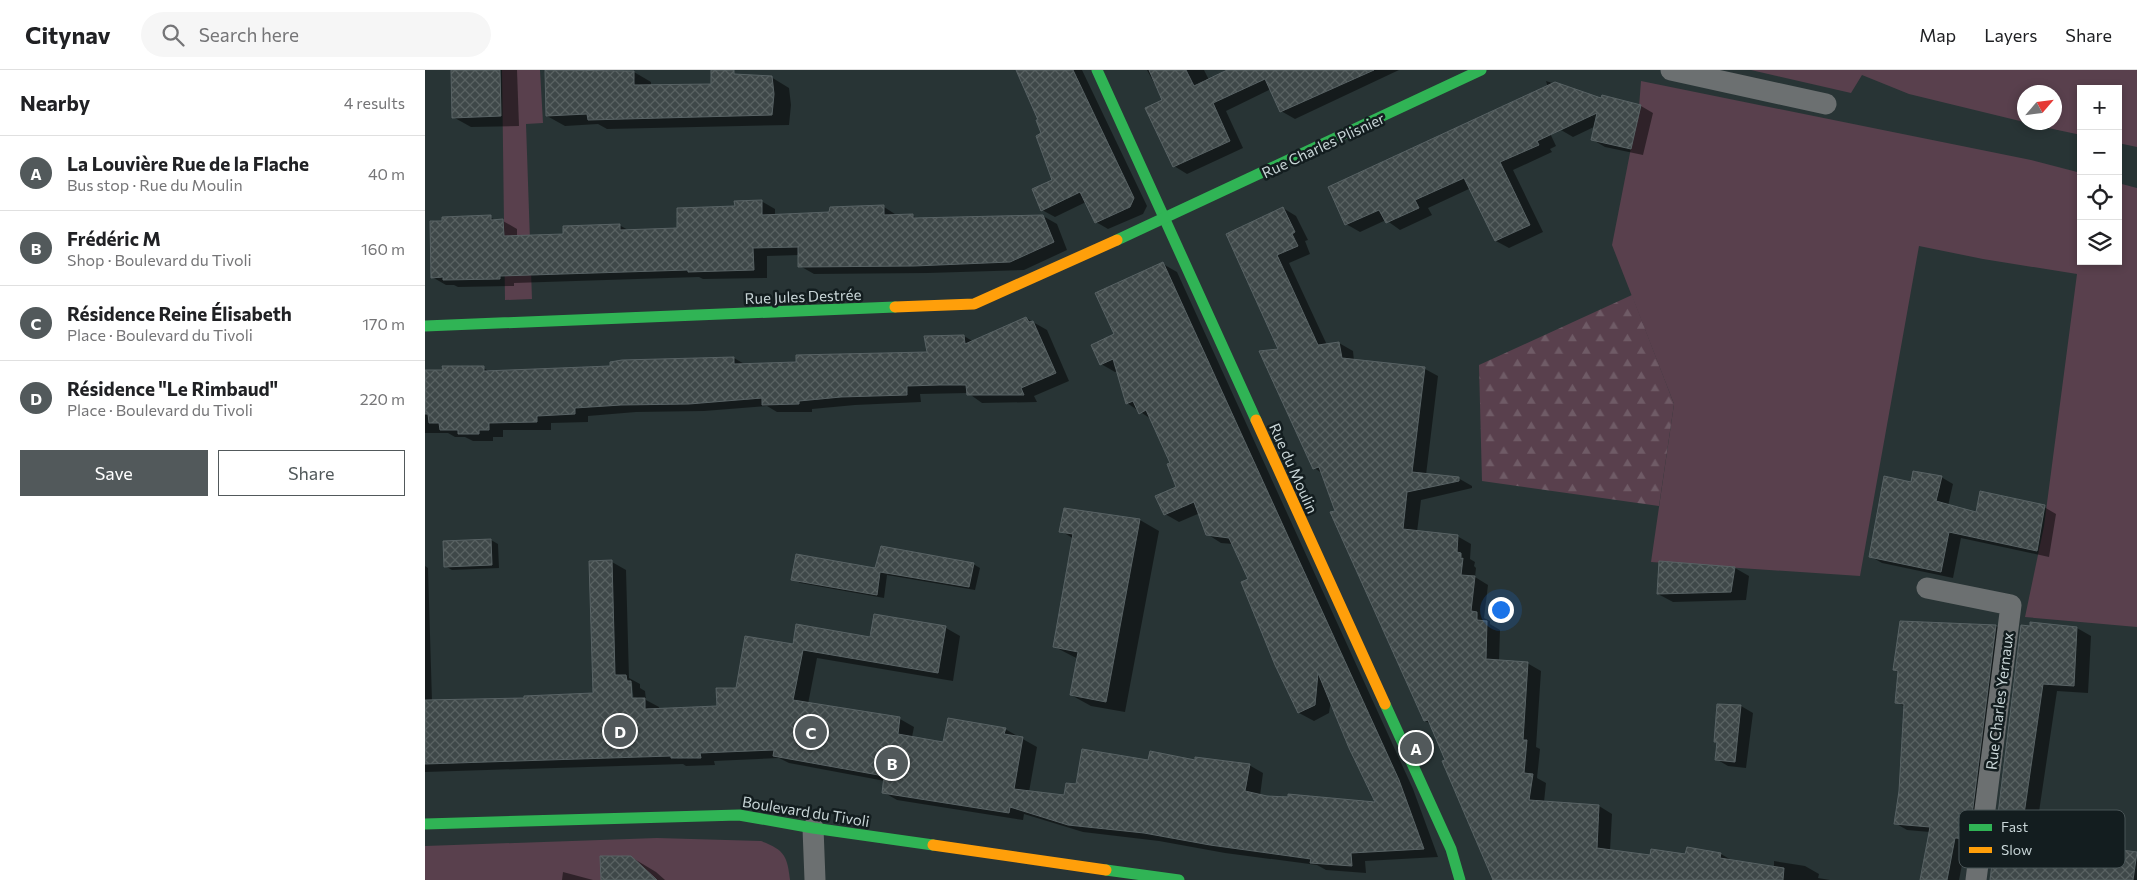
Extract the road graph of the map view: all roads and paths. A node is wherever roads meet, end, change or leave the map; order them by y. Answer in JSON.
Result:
{"nodes":[{"id":1,"x":1097,"y":70,"type":"edge"},
{"id":2,"x":1481,"y":70,"type":"edge"},
{"id":3,"x":1671,"y":70,"type":"edge"},
{"id":4,"x":1826,"y":104,"type":"dead end"},
{"id":5,"x":1165,"y":219,"type":"junction"},
{"id":6,"x":425,"y":326,"type":"edge"},
{"id":7,"x":1927,"y":588,"type":"dead end"},
{"id":8,"x":1986,"y":810,"type":"edge"},
{"id":9,"x":425,"y":824,"type":"edge"},
{"id":10,"x":813,"y":828,"type":"junction"},
{"id":11,"x":815,"y":880,"type":"edge"},
{"id":12,"x":1179,"y":880,"type":"edge"},
{"id":13,"x":1460,"y":880,"type":"edge"}],
"edges":[{"from":1,"to":5,"type":"street","name":"Rue du Moulin"},
{"from":2,"to":5,"type":"street","name":"Rue Charles Plisnier"},
{"from":3,"to":4,"type":"street"},
{"from":5,"to":6,"type":"street","name":"Rue Jules Destrée"},
{"from":5,"to":13,"type":"street","name":"Rue du Moulin"},
{"from":7,"to":8,"type":"street","name":"Rue Charles Yernaux"},
{"from":9,"to":10,"type":"street","name":"Boulevard du Tivoli"},
{"from":10,"to":11,"type":"street"},
{"from":10,"to":12,"type":"street","name":"Boulevard du Tivoli"}]}
